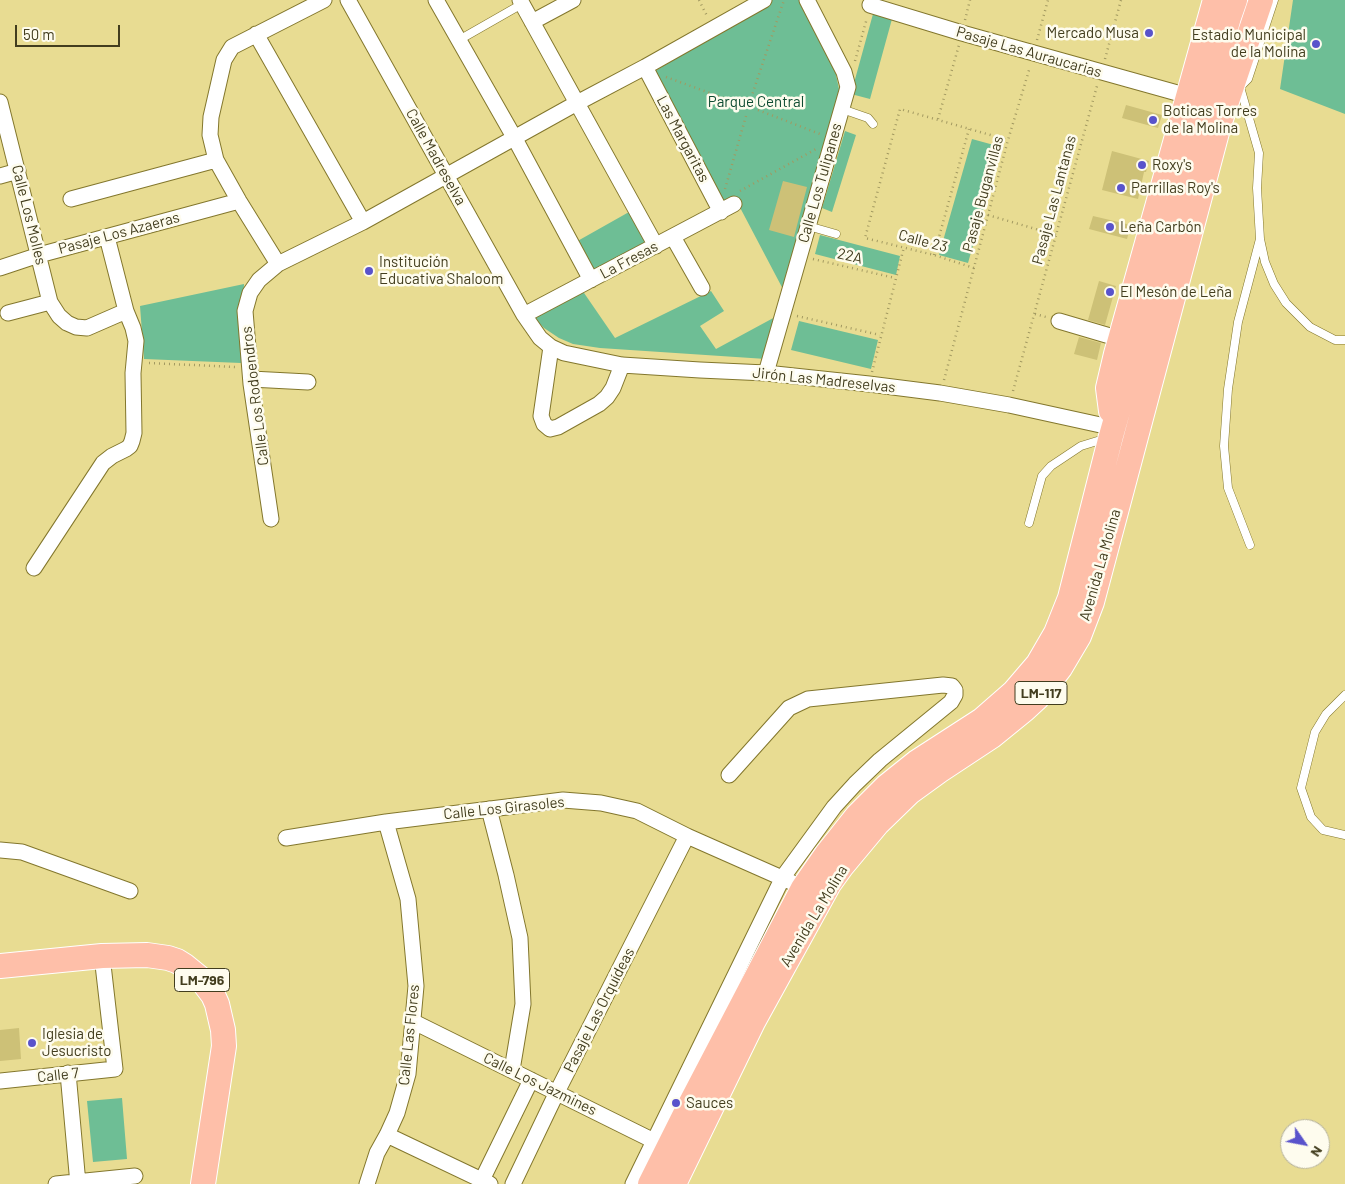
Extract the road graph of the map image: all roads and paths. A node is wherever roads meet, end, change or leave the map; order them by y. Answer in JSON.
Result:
{"nodes":[{"id":1,"x":324,"y":0,"type":"edge"},
{"id":2,"x":348,"y":0,"type":"edge"},
{"id":3,"x":436,"y":0,"type":"edge"},
{"id":4,"x":573,"y":0,"type":"edge"},
{"id":5,"x":699,"y":0,"type":"edge"},
{"id":6,"x":764,"y":0,"type":"edge"},
{"id":7,"x":784,"y":0,"type":"edge"},
{"id":8,"x":807,"y":0,"type":"edge"},
{"id":9,"x":970,"y":0,"type":"edge"},
{"id":10,"x":1048,"y":0,"type":"edge"},
{"id":11,"x":1121,"y":0,"type":"edge"},
{"id":12,"x":1215,"y":0,"type":"edge"},
{"id":13,"x":1235,"y":0,"type":"edge"},
{"id":14,"x":1261,"y":0,"type":"edge"},
{"id":15,"x":1274,"y":0,"type":"edge"},
{"id":16,"x":521,"y":2,"type":"edge"},
{"id":17,"x":870,"y":5,"type":"joint"},
{"id":18,"x":532,"y":22,"type":"junction"},
{"id":19,"x":714,"y":28,"type":"junction"},
{"id":20,"x":962,"y":33,"type":"junction"},
{"id":21,"x":256,"y":34,"type":"junction"},
{"id":22,"x":459,"y":40,"type":"junction"},
{"id":23,"x":1034,"y":53,"type":"junction"},
{"id":24,"x":651,"y":70,"type":"junction"},
{"id":25,"x":1101,"y":72,"type":"junction"},
{"id":26,"x":848,"y":87,"type":"junction"},
{"id":27,"x":1234,"y":94,"type":"junction"},
{"id":28,"x":1188,"y":96,"type":"junction"},
{"id":29,"x":751,"y":98,"type":"dead end"},
{"id":30,"x":0,"y":102,"type":"edge"},
{"id":31,"x":577,"y":102,"type":"junction"},
{"id":32,"x":740,"y":104,"type":"dead end"},
{"id":33,"x":842,"y":109,"type":"junction"},
{"id":34,"x":758,"y":110,"type":"dead end"},
{"id":35,"x":746,"y":116,"type":"dead end"},
{"id":36,"x":938,"y":120,"type":"junction"},
{"id":37,"x":873,"y":124,"type":"dead end"},
{"id":38,"x":969,"y":129,"type":"junction"},
{"id":39,"x":824,"y":135,"type":"dead end"},
{"id":40,"x":514,"y":137,"type":"junction"},
{"id":41,"x":1008,"y":140,"type":"junction"},
{"id":42,"x":818,"y":148,"type":"dead end"},
{"id":43,"x":216,"y":160,"type":"junction"},
{"id":44,"x":18,"y":171,"type":"junction"},
{"id":45,"x":0,"y":176,"type":"edge"},
{"id":46,"x":446,"y":176,"type":"junction"},
{"id":47,"x":724,"y":191,"type":"dead end"},
{"id":48,"x":737,"y":198,"type":"joint"},
{"id":49,"x":71,"y":199,"type":"dead end"},
{"id":50,"x":239,"y":201,"type":"junction"},
{"id":51,"x":721,"y":212,"type":"junction"},
{"id":52,"x":988,"y":215,"type":"junction"},
{"id":53,"x":363,"y":222,"type":"junction"},
{"id":54,"x":808,"y":226,"type":"junction"},
{"id":55,"x":836,"y":234,"type":"dead end"},
{"id":56,"x":1056,"y":235,"type":"junction"},
{"id":57,"x":674,"y":236,"type":"junction"},
{"id":58,"x":107,"y":237,"type":"junction"},
{"id":59,"x":1260,"y":239,"type":"junction"},
{"id":60,"x":656,"y":246,"type":"junction"},
{"id":61,"x":904,"y":247,"type":"junction"},
{"id":62,"x":39,"y":255,"type":"junction"},
{"id":63,"x":934,"y":255,"type":"junction"},
{"id":64,"x":800,"y":256,"type":"junction"},
{"id":65,"x":278,"y":264,"type":"junction"},
{"id":66,"x":0,"y":268,"type":"edge"},
{"id":67,"x":974,"y":268,"type":"junction"},
{"id":68,"x":895,"y":278,"type":"junction"},
{"id":69,"x":591,"y":280,"type":"junction"},
{"id":70,"x":702,"y":288,"type":"dead end"},
{"id":71,"x":50,"y":302,"type":"junction"},
{"id":72,"x":126,"y":311,"type":"junction"},
{"id":73,"x":8,"y":312,"type":"dead end"},
{"id":74,"x":784,"y":312,"type":"junction"},
{"id":75,"x":524,"y":315,"type":"junction"},
{"id":76,"x":1059,"y":321,"type":"dead end"},
{"id":77,"x":880,"y":336,"type":"junction"},
{"id":78,"x":1120,"y":339,"type":"junction"},
{"id":79,"x":1345,"y":340,"type":"edge"},
{"id":80,"x":551,"y":347,"type":"junction"},
{"id":81,"x":134,"y":362,"type":"junction"},
{"id":82,"x":622,"y":365,"type":"junction"},
{"id":83,"x":766,"y":372,"type":"junction"},
{"id":84,"x":250,"y":373,"type":"junction"},
{"id":85,"x":308,"y":382,"type":"dead end"},
{"id":86,"x":869,"y":384,"type":"junction"},
{"id":87,"x":940,"y":393,"type":"junction"},
{"id":88,"x":1009,"y":405,"type":"junction"},
{"id":89,"x":1112,"y":432,"type":"junction"},
{"id":90,"x":1137,"y":433,"type":"junction"},
{"id":91,"x":271,"y":520,"type":"dead end"},
{"id":92,"x":1029,"y":523,"type":"dead end"},
{"id":93,"x":1250,"y":545,"type":"dead end"},
{"id":94,"x":34,"y":568,"type":"dead end"},
{"id":95,"x":1345,"y":695,"type":"edge"},
{"id":96,"x":729,"y":775,"type":"dead end"},
{"id":97,"x":489,"y":809,"type":"junction"},
{"id":98,"x":386,"y":822,"type":"junction"},
{"id":99,"x":1345,"y":835,"type":"edge"},
{"id":100,"x":687,"y":836,"type":"junction"},
{"id":101,"x":286,"y":838,"type":"dead end"},
{"id":102,"x":0,"y":850,"type":"edge"},
{"id":103,"x":801,"y":889,"type":"junction"},
{"id":104,"x":130,"y":891,"type":"dead end"},
{"id":105,"x":102,"y":956,"type":"junction"},
{"id":106,"x":0,"y":966,"type":"edge"},
{"id":107,"x":412,"y":1021,"type":"junction"},
{"id":108,"x":512,"y":1070,"type":"junction"},
{"id":109,"x":68,"y":1074,"type":"junction"},
{"id":110,"x":531,"y":1080,"type":"junction"},
{"id":111,"x":0,"y":1081,"type":"edge"},
{"id":112,"x":557,"y":1092,"type":"junction"},
{"id":113,"x":387,"y":1135,"type":"junction"},
{"id":114,"x":661,"y":1144,"type":"junction"},
{"id":115,"x":135,"y":1176,"type":"dead end"},
{"id":116,"x":486,"y":1182,"type":"edge"},
{"id":117,"x":78,"y":1183,"type":"edge"},
{"id":118,"x":56,"y":1184,"type":"edge"},
{"id":119,"x":203,"y":1184,"type":"edge"},
{"id":120,"x":367,"y":1184,"type":"edge"},
{"id":121,"x":514,"y":1184,"type":"edge"},
{"id":122,"x":633,"y":1184,"type":"edge"},
{"id":123,"x":650,"y":1184,"type":"edge"},
{"id":124,"x":674,"y":1184,"type":"edge"}],
"edges":[{"from":1,"to":21,"type":"street"},
{"from":2,"to":46,"type":"street","name":"Calle Madreselva"},
{"from":3,"to":22,"type":"street"},
{"from":4,"to":18,"type":"street"},
{"from":5,"to":19,"type":"path"},
{"from":6,"to":19,"type":"street","name":"Calle Los Rodoendros"},
{"from":7,"to":29,"type":"path"},
{"from":8,"to":26,"type":"street"},
{"from":9,"to":20,"type":"path"},
{"from":10,"to":23,"type":"path","name":"Pasaje Buganvillas"},
{"from":11,"to":25,"type":"path","name":"Pasaje Las Lantanas"},
{"from":12,"to":28,"type":"main road","name":"Avenida La Molina","number":"LM-117"},
{"from":13,"to":89,"type":"main road","name":"Avenida La Molina","number":"LM-117"},
{"from":14,"to":27,"type":"main road","name":"Avenida La Molina","number":"LM-117"},
{"from":15,"to":27,"type":"lane"},
{"from":16,"to":18,"type":"street"},
{"from":16,"to":22,"type":"lane"},
{"from":17,"to":20,"type":"street","name":"Pasaje Las Auraucarias"},
{"from":17,"to":26,"type":"path"},
{"from":18,"to":31,"type":"street"},
{"from":19,"to":24,"type":"street","name":"Calle Los Rodoendros"},
{"from":20,"to":23,"type":"street","name":"Pasaje Las Auraucarias"},
{"from":20,"to":36,"type":"path"},
{"from":21,"to":43,"type":"street"},
{"from":21,"to":53,"type":"street"},
{"from":22,"to":40,"type":"street"},
{"from":23,"to":25,"type":"street","name":"Pasaje Las Auraucarias"},
{"from":23,"to":41,"type":"path","name":"Pasaje Buganvillas"},
{"from":24,"to":31,"type":"street","name":"Calle Los Rodoendros"},
{"from":24,"to":32,"type":"path"},
{"from":24,"to":51,"type":"street","name":"Las Margaritas"},
{"from":25,"to":28,"type":"street","name":"Pasaje Las Auraucarias"},
{"from":25,"to":56,"type":"path","name":"Pasaje Las Lantanas"},
{"from":26,"to":33,"type":"street","name":"Calle Los Tulipanes"},
{"from":27,"to":59,"type":"lane"},
{"from":27,"to":90,"type":"main road","name":"Avenida La Molina","number":"LM-117"},
{"from":28,"to":78,"type":"main road","name":"Avenida La Molina","number":"LM-117"},
{"from":30,"to":44,"type":"street","name":"Calle Los Molles"},
{"from":31,"to":40,"type":"street","name":"Calle Los Rodoendros"},
{"from":31,"to":60,"type":"street"},
{"from":33,"to":37,"type":"lane"},
{"from":33,"to":54,"type":"street","name":"Calle Los Tulipanes"},
{"from":34,"to":39,"type":"path"},
{"from":35,"to":47,"type":"path"},
{"from":36,"to":38,"type":"path"},
{"from":36,"to":61,"type":"path","name":"Calle 23"},
{"from":38,"to":41,"type":"path"},
{"from":38,"to":63,"type":"path"},
{"from":40,"to":46,"type":"street","name":"Calle Los Rodoendros"},
{"from":40,"to":69,"type":"street"},
{"from":41,"to":52,"type":"path","name":"Pasaje Buganvillas"},
{"from":42,"to":48,"type":"path"},
{"from":43,"to":49,"type":"street"},
{"from":43,"to":50,"type":"street"},
{"from":44,"to":45,"type":"street"},
{"from":44,"to":62,"type":"street","name":"Calle Los Molles"},
{"from":46,"to":53,"type":"street","name":"Calle Los Rodoendros"},
{"from":46,"to":75,"type":"street","name":"Calle Madreselva"},
{"from":48,"to":51,"type":"street","name":"La Fresas"},
{"from":50,"to":58,"type":"street","name":"Pasaje Los Azaeras"},
{"from":50,"to":65,"type":"street"},
{"from":51,"to":57,"type":"street","name":"La Fresas"},
{"from":52,"to":56,"type":"path"},
{"from":52,"to":67,"type":"path","name":"Pasaje Buganvillas"},
{"from":53,"to":65,"type":"street","name":"Calle Los Rodoendros"},
{"from":54,"to":55,"type":"lane"},
{"from":54,"to":64,"type":"street","name":"Calle Los Tulipanes"},
{"from":56,"to":88,"type":"path","name":"Pasaje Las Lantanas"},
{"from":57,"to":60,"type":"street","name":"La Fresas"},
{"from":57,"to":70,"type":"street"},
{"from":58,"to":62,"type":"street","name":"Pasaje Los Azaeras"},
{"from":58,"to":72,"type":"street"},
{"from":59,"to":79,"type":"lane"},
{"from":59,"to":93,"type":"lane"},
{"from":60,"to":69,"type":"street","name":"La Fresas"},
{"from":61,"to":63,"type":"path","name":"Calle 23"},
{"from":61,"to":68,"type":"path"},
{"from":62,"to":66,"type":"street","name":"Pasaje Los Azaeras"},
{"from":62,"to":71,"type":"street","name":"Calle Los Molles"},
{"from":63,"to":67,"type":"path","name":"Calle 23"},
{"from":64,"to":68,"type":"path","name":"22A"},
{"from":64,"to":74,"type":"street","name":"Calle Los Tulipanes"},
{"from":65,"to":84,"type":"street","name":"Calle Los Rodoendros"},
{"from":67,"to":87,"type":"path","name":"Pasaje Buganvillas"},
{"from":68,"to":77,"type":"path"},
{"from":69,"to":75,"type":"street","name":"La Fresas"},
{"from":71,"to":72,"type":"street","name":"Calle Los Molles"},
{"from":71,"to":73,"type":"street"},
{"from":72,"to":81,"type":"street"},
{"from":74,"to":77,"type":"path"},
{"from":74,"to":83,"type":"street","name":"Calle Los Tulipanes"},
{"from":75,"to":80,"type":"street","name":"Jirón Las Madreselvas"},
{"from":76,"to":78,"type":"street"},
{"from":77,"to":86,"type":"path"},
{"from":78,"to":89,"type":"main road","name":"Avenida La Molina","number":"LM-117"},
{"from":80,"to":82,"type":"street","name":"Jirón Las Madreselvas"},
{"from":80,"to":82,"type":"street"},
{"from":81,"to":84,"type":"path"},
{"from":81,"to":94,"type":"street"},
{"from":82,"to":83,"type":"street","name":"Jirón Las Madreselvas"},
{"from":83,"to":86,"type":"street","name":"Jirón Las Madreselvas"},
{"from":84,"to":85,"type":"street"},
{"from":84,"to":91,"type":"street","name":"Calle Los Rodoendros"},
{"from":86,"to":87,"type":"street","name":"Jirón Las Madreselvas"},
{"from":87,"to":88,"type":"street","name":"Jirón Las Madreselvas"},
{"from":88,"to":89,"type":"street","name":"Jirón Las Madreselvas"},
{"from":89,"to":90,"type":"street","name":"Jirón Las Madreselvas"},
{"from":89,"to":92,"type":"lane"},
{"from":89,"to":103,"type":"main road","name":"Avenida La Molina","number":"LM-117"},
{"from":90,"to":103,"type":"main road","name":"Avenida La Molina","number":"LM-117"},
{"from":95,"to":99,"type":"lane"},
{"from":96,"to":103,"type":"street"},
{"from":97,"to":98,"type":"street","name":"Calle Los Girasoles"},
{"from":97,"to":100,"type":"street","name":"Calle Los Girasoles"},
{"from":97,"to":108,"type":"street"},
{"from":98,"to":101,"type":"street","name":"Calle Los Girasoles"},
{"from":98,"to":107,"type":"street","name":"Calle Las Flores"},
{"from":100,"to":103,"type":"street","name":"Calle Los Girasoles"},
{"from":100,"to":112,"type":"street","name":"Pasaje Las Orquídeas"},
{"from":102,"to":104,"type":"street"},
{"from":103,"to":114,"type":"main road","name":"Avenida La Molina","number":"LM-117"},
{"from":103,"to":124,"type":"main road","name":"Avenida La Molina","number":"LM-117"},
{"from":105,"to":106,"type":"main road","number":"LM-796"},
{"from":105,"to":109,"type":"street","name":"Calle 7"},
{"from":105,"to":119,"type":"main road","number":"LM-796"},
{"from":107,"to":108,"type":"street","name":"Calle Los Jazmines"},
{"from":107,"to":113,"type":"street","name":"Calle Las Flores"},
{"from":108,"to":110,"type":"street","name":"Calle Los Jazmines"},
{"from":109,"to":111,"type":"street","name":"Calle 7"},
{"from":109,"to":117,"type":"street"},
{"from":110,"to":112,"type":"street","name":"Calle Los Jazmines"},
{"from":110,"to":116,"type":"street"},
{"from":112,"to":114,"type":"street","name":"Calle Los Jazmines"},
{"from":112,"to":121,"type":"street","name":"Pasaje Las Orquídeas"},
{"from":113,"to":116,"type":"street"},
{"from":113,"to":120,"type":"street","name":"Calle Las Flores"},
{"from":114,"to":122,"type":"street"},
{"from":114,"to":123,"type":"main road","name":"Avenida La Molina","number":"LM-117"},
{"from":115,"to":117,"type":"street"},
{"from":117,"to":118,"type":"street"}]}
